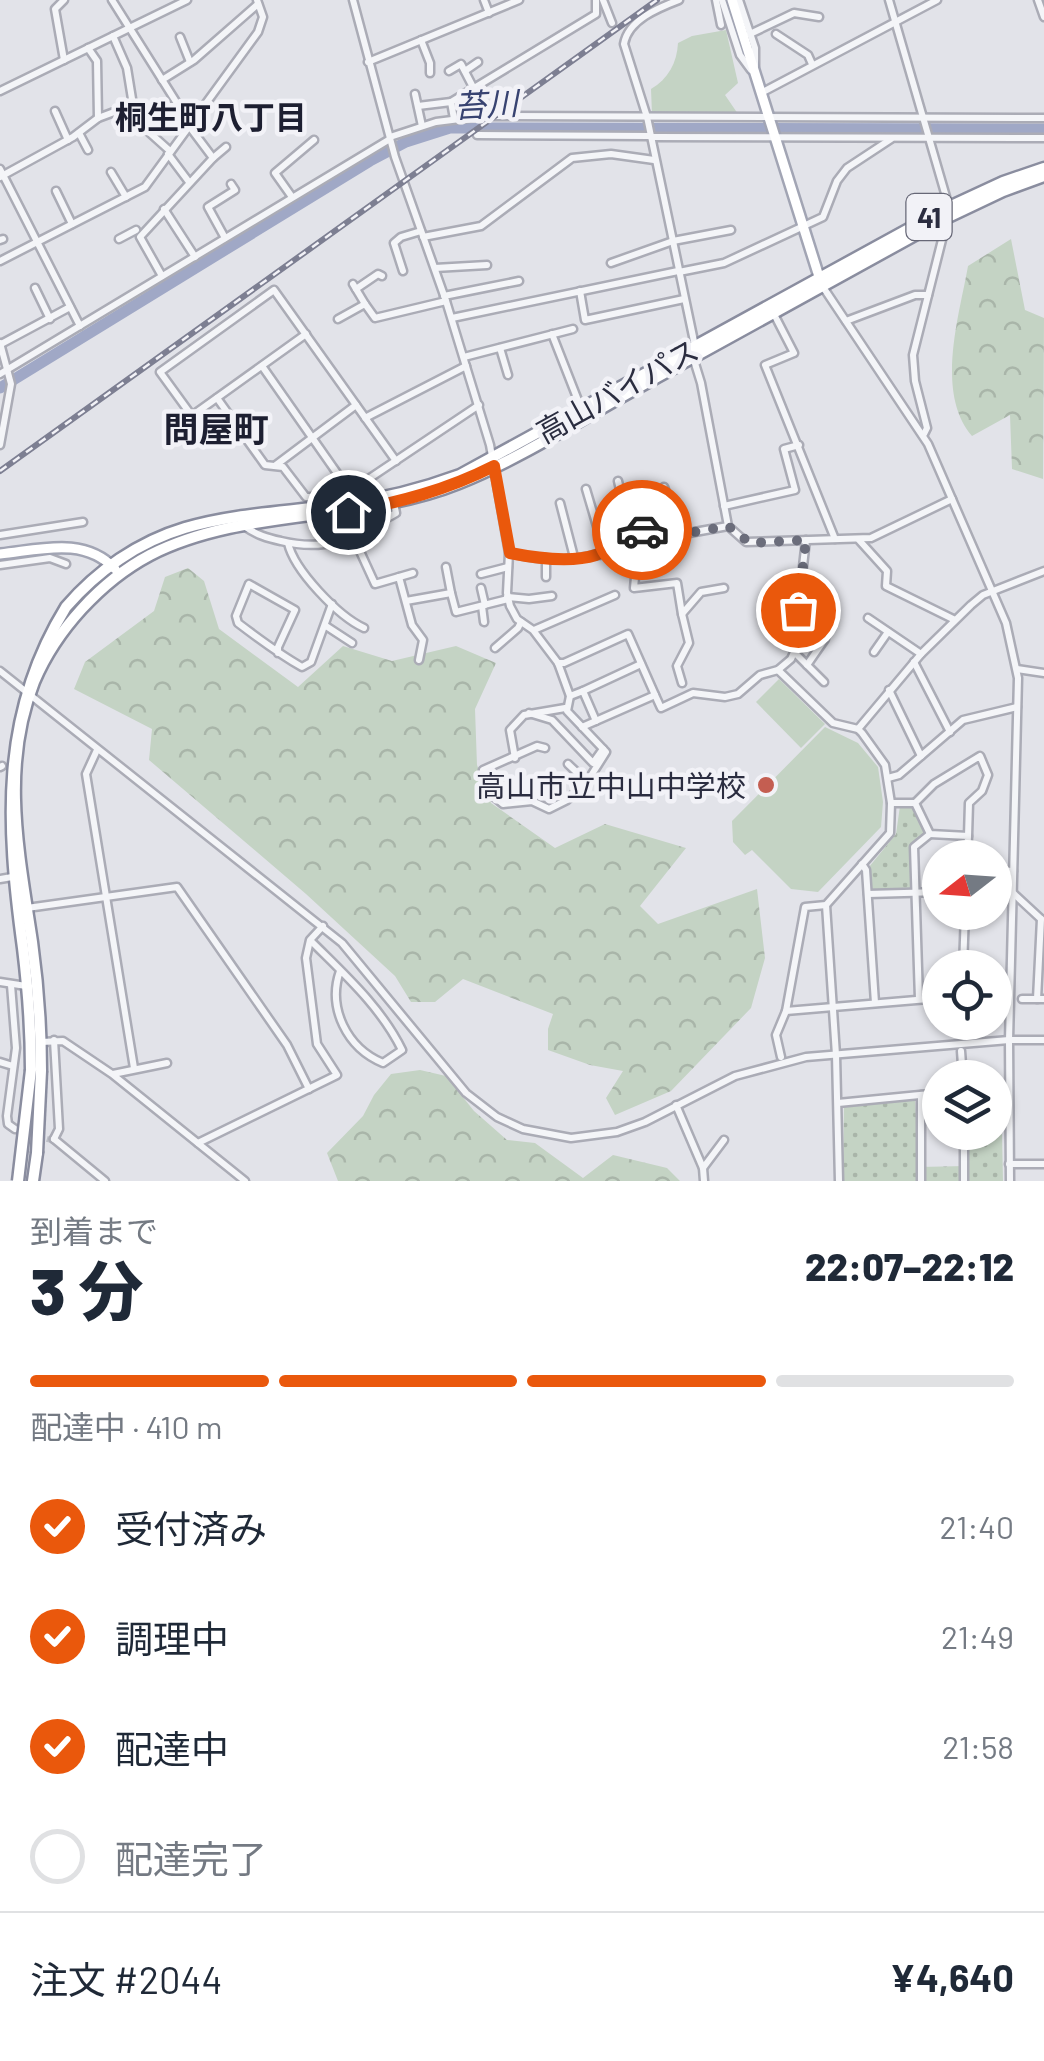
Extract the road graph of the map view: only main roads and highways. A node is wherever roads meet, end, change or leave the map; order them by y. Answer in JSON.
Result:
{"nodes":[{"id":1,"x":732,"y":0,"type":"edge"},
{"id":2,"x":1044,"y":168,"type":"edge"},
{"id":3,"x":1044,"y":176,"type":"edge"},
{"id":4,"x":821,"y":283,"type":"junction"},
{"id":5,"x":694,"y":352,"type":"junction"},
{"id":6,"x":493,"y":462,"type":"junction"},
{"id":7,"x":348,"y":508,"type":"junction"},
{"id":8,"x":0,"y":554,"type":"edge"},
{"id":9,"x":111,"y":565,"type":"junction"},
{"id":10,"x":120,"y":575,"type":"junction"},
{"id":11,"x":1,"y":766,"type":"edge"},
{"id":12,"x":6,"y":878,"type":"edge"},
{"id":13,"x":36,"y":1070,"type":"junction"},
{"id":14,"x":20,"y":1181,"type":"edge"},
{"id":15,"x":35,"y":1181,"type":"edge"}],
"edges":[{"from":1,"to":4,"type":"main road"},
{"from":2,"to":4,"type":"highway","name":"高山バイパス","number":"41"},
{"from":3,"to":4,"type":"highway","name":"高山バイパス","number":"41"},
{"from":4,"to":5,"type":"highway","name":"高山バイパス","number":"41"},
{"from":5,"to":6,"type":"highway","name":"高山バイパス","number":"41"},
{"from":5,"to":6,"type":"highway","name":"高山バイパス","number":"41"},
{"from":6,"to":7,"type":"highway","name":"高山バイパス","number":"41"},
{"from":6,"to":7,"type":"highway","name":"高山バイパス","number":"41"},
{"from":7,"to":9,"type":"highway","name":"高山バイパス","number":"41"},
{"from":7,"to":10,"type":"highway","name":"高山バイパス","number":"41"},
{"from":8,"to":9,"type":"main road"},
{"from":9,"to":10,"type":"main road"},
{"from":9,"to":11,"type":"highway","number":"41"},
{"from":10,"to":13,"type":"highway","number":"41"},
{"from":11,"to":12,"type":"highway","number":"41"},
{"from":12,"to":13,"type":"highway","number":"41"},
{"from":13,"to":14,"type":"highway","number":"41","bridge":true},
{"from":13,"to":15,"type":"highway","number":"41","bridge":true}]}
